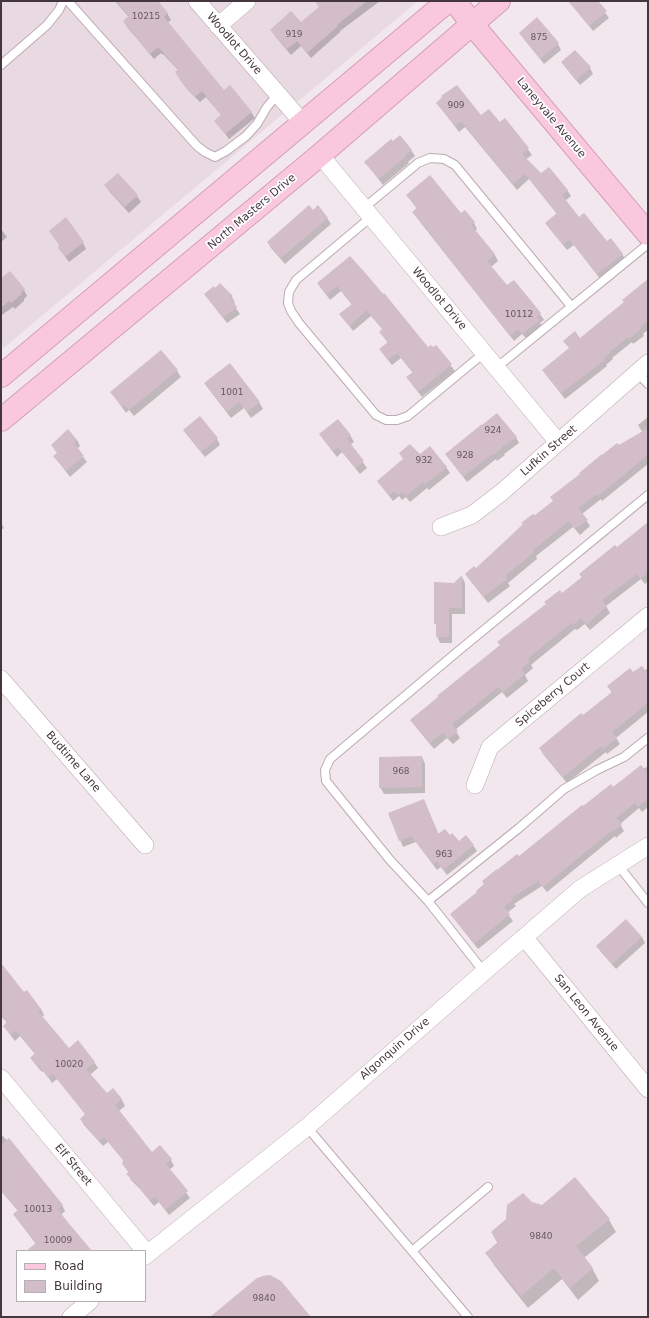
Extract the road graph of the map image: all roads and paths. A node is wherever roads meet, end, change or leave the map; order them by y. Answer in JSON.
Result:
{"nodes":[{"id":1,"x":63,"y":1,"type":"edge"},
{"id":2,"x":68,"y":1,"type":"edge"},
{"id":3,"x":197,"y":1,"type":"edge"},
{"id":4,"x":247,"y":1,"type":"edge"},
{"id":5,"x":448,"y":1,"type":"edge"},
{"id":6,"x":455,"y":1,"type":"edge"},
{"id":7,"x":499,"y":1,"type":"edge"},
{"id":8,"x":472,"y":24,"type":"junction"},
{"id":9,"x":218,"y":26,"type":"junction"},
{"id":10,"x":1,"y":65,"type":"edge"},
{"id":11,"x":278,"y":94,"type":"junction"},
{"id":12,"x":303,"y":123,"type":"junction"},
{"id":13,"x":320,"y":155,"type":"junction"},
{"id":14,"x":367,"y":213,"type":"junction"},
{"id":15,"x":648,"y":234,"type":"edge"},
{"id":16,"x":648,"y":244,"type":"edge"},
{"id":17,"x":95,"y":297,"type":"junction"},
{"id":18,"x":571,"y":306,"type":"junction"},
{"id":19,"x":119,"y":322,"type":"junction"},
{"id":20,"x":484,"y":353,"type":"junction"},
{"id":21,"x":496,"y":368,"type":"junction"},
{"id":22,"x":2,"y":372,"type":"edge"},
{"id":23,"x":644,"y":373,"type":"edge"},
{"id":24,"x":1,"y":420,"type":"edge"},
{"id":25,"x":558,"y":442,"type":"junction"},
{"id":26,"x":648,"y":495,"type":"edge"},
{"id":27,"x":441,"y":527,"type":"dead end"},
{"id":28,"x":648,"y":616,"type":"edge"},
{"id":29,"x":1,"y":679,"type":"edge"},
{"id":30,"x":648,"y":738,"type":"edge"},
{"id":31,"x":475,"y":785,"type":"dead end"},
{"id":32,"x":145,"y":845,"type":"dead end"},
{"id":33,"x":648,"y":846,"type":"edge"},
{"id":34,"x":618,"y":865,"type":"junction"},
{"id":35,"x":428,"y":901,"type":"junction"},
{"id":36,"x":648,"y":903,"type":"edge"},
{"id":37,"x":524,"y":937,"type":"junction"},
{"id":38,"x":484,"y":972,"type":"junction"},
{"id":39,"x":1,"y":1078,"type":"edge"},
{"id":40,"x":648,"y":1089,"type":"edge"},
{"id":41,"x":307,"y":1127,"type":"junction"},
{"id":42,"x":488,"y":1187,"type":"dead end"},
{"id":43,"x":143,"y":1250,"type":"edge"},
{"id":44,"x":412,"y":1251,"type":"junction"},
{"id":45,"x":146,"y":1252,"type":"edge"},
{"id":46,"x":89,"y":1302,"type":"edge"},
{"id":47,"x":71,"y":1317,"type":"edge"},
{"id":48,"x":468,"y":1317,"type":"edge"}],
"edges":[{"from":1,"to":10,"type":"lane"},
{"from":2,"to":11,"type":"lane"},
{"from":3,"to":9,"type":"street","name":"Woodlot Drive"},
{"from":4,"to":9,"type":"street"},
{"from":5,"to":12,"type":"main road"},
{"from":6,"to":8,"type":"main road","name":"Laneyvale Avenue"},
{"from":7,"to":8,"type":"main road","name":"North Masters Drive"},
{"from":8,"to":13,"type":"main road","name":"North Masters Drive"},
{"from":8,"to":15,"type":"main road","name":"Laneyvale Avenue"},
{"from":9,"to":11,"type":"street","name":"Woodlot Drive"},
{"from":11,"to":12,"type":"street","name":"Woodlot Drive"},
{"from":12,"to":17,"type":"main road"},
{"from":13,"to":14,"type":"street","name":"Woodlot Drive"},
{"from":13,"to":19,"type":"main road","name":"North Masters Drive"},
{"from":14,"to":18,"type":"lane"},
{"from":14,"to":20,"type":"street","name":"Woodlot Drive"},
{"from":14,"to":20,"type":"lane"},
{"from":16,"to":18,"type":"lane"},
{"from":17,"to":19,"type":"main road"},
{"from":17,"to":22,"type":"main road"},
{"from":18,"to":21,"type":"lane"},
{"from":19,"to":24,"type":"main road","name":"North Masters Drive"},
{"from":20,"to":21,"type":"street","name":"Woodlot Drive"},
{"from":21,"to":25,"type":"street","name":"Woodlot Drive"},
{"from":23,"to":25,"type":"street","name":"Lufkin Street"},
{"from":25,"to":27,"type":"street","name":"Lufkin Street"},
{"from":26,"to":35,"type":"lane"},
{"from":28,"to":31,"type":"street","name":"Spiceberry Court"},
{"from":29,"to":32,"type":"street","name":"Budtime Lane"},
{"from":30,"to":35,"type":"lane"},
{"from":33,"to":34,"type":"street","name":"Algonquin Drive"},
{"from":34,"to":36,"type":"lane"},
{"from":34,"to":37,"type":"street","name":"Algonquin Drive"},
{"from":35,"to":38,"type":"lane"},
{"from":37,"to":38,"type":"street","name":"Algonquin Drive"},
{"from":37,"to":40,"type":"street","name":"San Leon Avenue"},
{"from":38,"to":41,"type":"street","name":"Algonquin Drive"},
{"from":39,"to":43,"type":"street","name":"Elf Street"},
{"from":41,"to":44,"type":"lane"},
{"from":41,"to":45,"type":"street","name":"Algonquin Drive"},
{"from":42,"to":44,"type":"lane"},
{"from":44,"to":48,"type":"lane"},
{"from":46,"to":47,"type":"street"}]}
